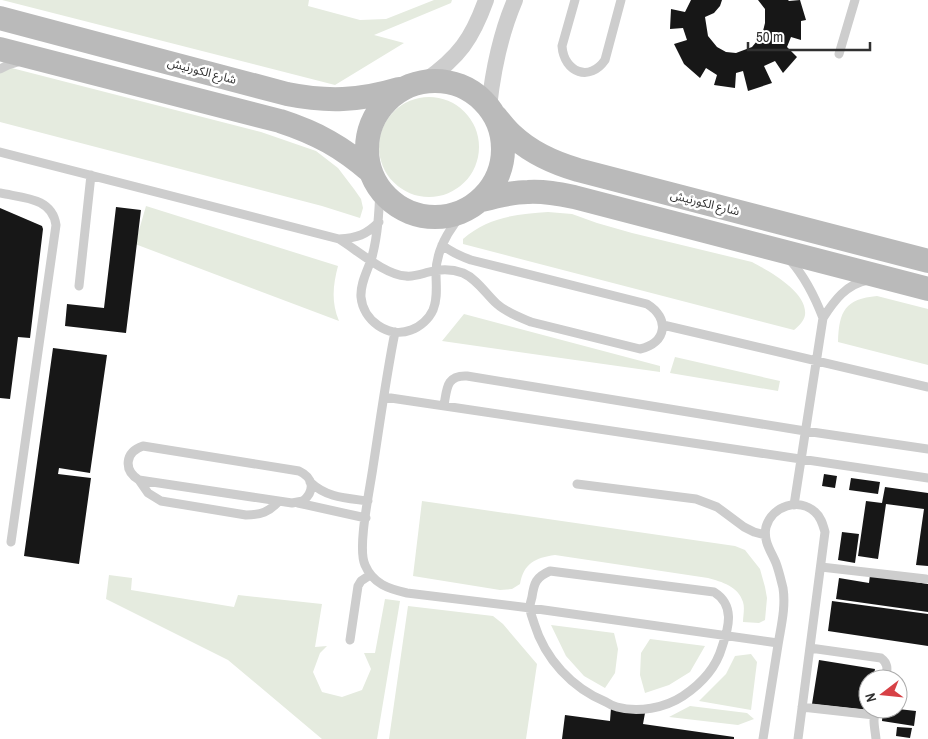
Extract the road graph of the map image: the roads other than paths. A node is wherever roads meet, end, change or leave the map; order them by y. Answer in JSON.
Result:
{"nodes":[{"id":1,"x":486,"y":0,"type":"edge"},
{"id":2,"x":516,"y":0,"type":"edge"},
{"id":3,"x":575,"y":0,"type":"edge"},
{"id":4,"x":622,"y":0,"type":"edge"},
{"id":5,"x":856,"y":0,"type":"edge"},
{"id":6,"x":0,"y":18,"type":"edge"},
{"id":7,"x":0,"y":49,"type":"edge"},
{"id":8,"x":839,"y":54,"type":"dead end"},
{"id":9,"x":36,"y":58,"type":"junction"},
{"id":10,"x":0,"y":69,"type":"edge"},
{"id":11,"x":415,"y":84,"type":"junction"},
{"id":12,"x":492,"y":112,"type":"junction"},
{"id":13,"x":0,"y":152,"type":"edge"},
{"id":14,"x":91,"y":175,"type":"junction"},
{"id":15,"x":375,"y":181,"type":"junction"},
{"id":16,"x":0,"y":193,"type":"edge"},
{"id":17,"x":473,"y":206,"type":"junction"},
{"id":18,"x":378,"y":222,"type":"junction"},
{"id":19,"x":339,"y":239,"type":"junction"},
{"id":20,"x":442,"y":245,"type":"junction"},
{"id":21,"x":784,"y":252,"type":"junction"},
{"id":22,"x":918,"y":258,"type":"edge"},
{"id":23,"x":371,"y":260,"type":"junction"},
{"id":24,"x":436,"y":270,"type":"junction"},
{"id":25,"x":883,"y":278,"type":"junction"},
{"id":26,"x":79,"y":286,"type":"dead end"},
{"id":27,"x":928,"y":289,"type":"edge"},
{"id":28,"x":823,"y":318,"type":"junction"},
{"id":29,"x":663,"y":326,"type":"junction"},
{"id":30,"x":395,"y":332,"type":"junction"},
{"id":31,"x":816,"y":362,"type":"junction"},
{"id":32,"x":928,"y":388,"type":"edge"},
{"id":33,"x":384,"y":397,"type":"junction"},
{"id":34,"x":444,"y":406,"type":"junction"},
{"id":35,"x":806,"y":431,"type":"junction"},
{"id":36,"x":928,"y":449,"type":"edge"},
{"id":37,"x":801,"y":459,"type":"junction"},
{"id":38,"x":928,"y":478,"type":"edge"},
{"id":39,"x":139,"y":480,"type":"junction"},
{"id":40,"x":310,"y":482,"type":"junction"},
{"id":41,"x":577,"y":484,"type":"dead end"},
{"id":42,"x":279,"y":501,"type":"junction"},
{"id":43,"x":368,"y":501,"type":"junction"},
{"id":44,"x":297,"y":503,"type":"junction"},
{"id":45,"x":794,"y":504,"type":"junction"},
{"id":46,"x":366,"y":518,"type":"junction"},
{"id":47,"x":765,"y":535,"type":"junction"},
{"id":48,"x":10,"y":542,"type":"dead end"},
{"id":49,"x":821,"y":568,"type":"junction"},
{"id":50,"x":370,"y":575,"type":"junction"},
{"id":51,"x":926,"y":579,"type":"dead end"},
{"id":52,"x":530,"y":608,"type":"junction"},
{"id":53,"x":726,"y":636,"type":"junction"},
{"id":54,"x":350,"y":640,"type":"dead end"},
{"id":55,"x":778,"y":643,"type":"junction"},
{"id":56,"x":810,"y":648,"type":"junction"},
{"id":57,"x":887,"y":669,"type":"edge"},
{"id":58,"x":802,"y":707,"type":"junction"},
{"id":59,"x":858,"y":711,"type":"edge"},
{"id":60,"x":874,"y":719,"type":"edge"},
{"id":61,"x":763,"y":739,"type":"edge"},
{"id":62,"x":798,"y":739,"type":"edge"},
{"id":63,"x":876,"y":739,"type":"edge"}],
"edges":[{"from":1,"to":11,"type":"street"},
{"from":2,"to":12,"type":"street"},
{"from":3,"to":4,"type":"lane"},
{"from":5,"to":8,"type":"lane"},
{"from":6,"to":11,"type":"main road","name":"شارع الكورنيش"},
{"from":7,"to":9,"type":"main road"},
{"from":9,"to":10,"type":"lane"},
{"from":9,"to":15,"type":"main road"},
{"from":11,"to":12,"type":"main road"},
{"from":11,"to":15,"type":"main road"},
{"from":12,"to":17,"type":"main road"},
{"from":12,"to":22,"type":"main road","name":"شارع الكورنيش"},
{"from":13,"to":14,"type":"lane"},
{"from":14,"to":19,"type":"lane"},
{"from":14,"to":26,"type":"lane"},
{"from":15,"to":17,"type":"main road"},
{"from":15,"to":18,"type":"lane"},
{"from":16,"to":48,"type":"lane"},
{"from":17,"to":20,"type":"lane"},
{"from":17,"to":21,"type":"main road"},
{"from":18,"to":19,"type":"lane"},
{"from":18,"to":23,"type":"lane"},
{"from":19,"to":23,"type":"lane"},
{"from":20,"to":24,"type":"lane"},
{"from":20,"to":29,"type":"lane"},
{"from":21,"to":22,"type":"main road"},
{"from":21,"to":25,"type":"main road"},
{"from":21,"to":28,"type":"lane"},
{"from":23,"to":24,"type":"lane"},
{"from":23,"to":30,"type":"lane"},
{"from":24,"to":29,"type":"lane"},
{"from":24,"to":30,"type":"lane"},
{"from":25,"to":27,"type":"main road"},
{"from":25,"to":28,"type":"lane"},
{"from":28,"to":31,"type":"lane"},
{"from":29,"to":31,"type":"lane"},
{"from":30,"to":33,"type":"lane"},
{"from":31,"to":32,"type":"lane"},
{"from":31,"to":35,"type":"lane"},
{"from":33,"to":34,"type":"lane"},
{"from":33,"to":43,"type":"lane"},
{"from":34,"to":35,"type":"lane"},
{"from":34,"to":37,"type":"lane"},
{"from":35,"to":36,"type":"lane"},
{"from":35,"to":37,"type":"lane"},
{"from":37,"to":38,"type":"lane"},
{"from":37,"to":45,"type":"lane"},
{"from":39,"to":40,"type":"lane"},
{"from":39,"to":42,"type":"lane"},
{"from":39,"to":42,"type":"lane"},
{"from":40,"to":43,"type":"lane"},
{"from":40,"to":44,"type":"lane"},
{"from":41,"to":47,"type":"lane"},
{"from":42,"to":44,"type":"lane"},
{"from":43,"to":46,"type":"lane"},
{"from":44,"to":46,"type":"lane"},
{"from":45,"to":47,"type":"lane"},
{"from":45,"to":49,"type":"lane"},
{"from":46,"to":50,"type":"lane"},
{"from":47,"to":55,"type":"lane"},
{"from":49,"to":51,"type":"lane"},
{"from":49,"to":56,"type":"lane"},
{"from":50,"to":52,"type":"lane"},
{"from":50,"to":54,"type":"lane"},
{"from":52,"to":53,"type":"lane"},
{"from":52,"to":53,"type":"lane"},
{"from":52,"to":53,"type":"lane"},
{"from":53,"to":55,"type":"lane"},
{"from":55,"to":61,"type":"lane"},
{"from":56,"to":57,"type":"lane"},
{"from":56,"to":58,"type":"lane"},
{"from":58,"to":59,"type":"lane"},
{"from":58,"to":62,"type":"lane"},
{"from":60,"to":63,"type":"lane"}]}
